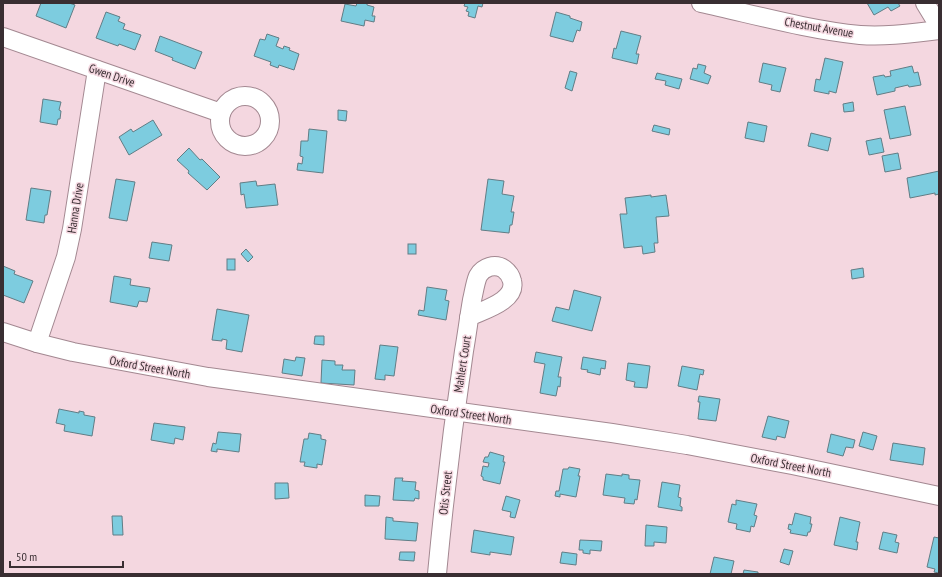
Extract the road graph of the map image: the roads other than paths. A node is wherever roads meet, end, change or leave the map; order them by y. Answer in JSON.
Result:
{"nodes":[{"id":1,"x":701,"y":3,"type":"edge"},
{"id":2,"x":925,"y":3,"type":"edge"},
{"id":3,"x":939,"y":26,"type":"edge"},
{"id":4,"x":939,"y":30,"type":"edge"},
{"id":5,"x":3,"y":37,"type":"edge"},
{"id":6,"x":97,"y":70,"type":"junction"},
{"id":7,"x":221,"y":113,"type":"dead end"},
{"id":8,"x":470,"y":317,"type":"dead end"},
{"id":9,"x":3,"y":332,"type":"edge"},
{"id":10,"x":37,"y":343,"type":"junction"},
{"id":11,"x":455,"y":412,"type":"junction"},
{"id":12,"x":939,"y":496,"type":"edge"},
{"id":13,"x":437,"y":574,"type":"edge"}],
"edges":[{"from":1,"to":4,"type":"street","name":"Chestnut Avenue"},
{"from":2,"to":3,"type":"street"},
{"from":5,"to":6,"type":"street","name":"Gwen Drive"},
{"from":6,"to":7,"type":"street","name":"Gwen Drive"},
{"from":6,"to":10,"type":"street","name":"Hanna Drive"},
{"from":8,"to":11,"type":"street","name":"Mahlert Court"},
{"from":9,"to":10,"type":"street","name":"Oxford Street North"},
{"from":10,"to":11,"type":"street","name":"Oxford Street North"},
{"from":11,"to":12,"type":"street","name":"Oxford Street North"},
{"from":11,"to":13,"type":"street","name":"Otis Street"}]}
